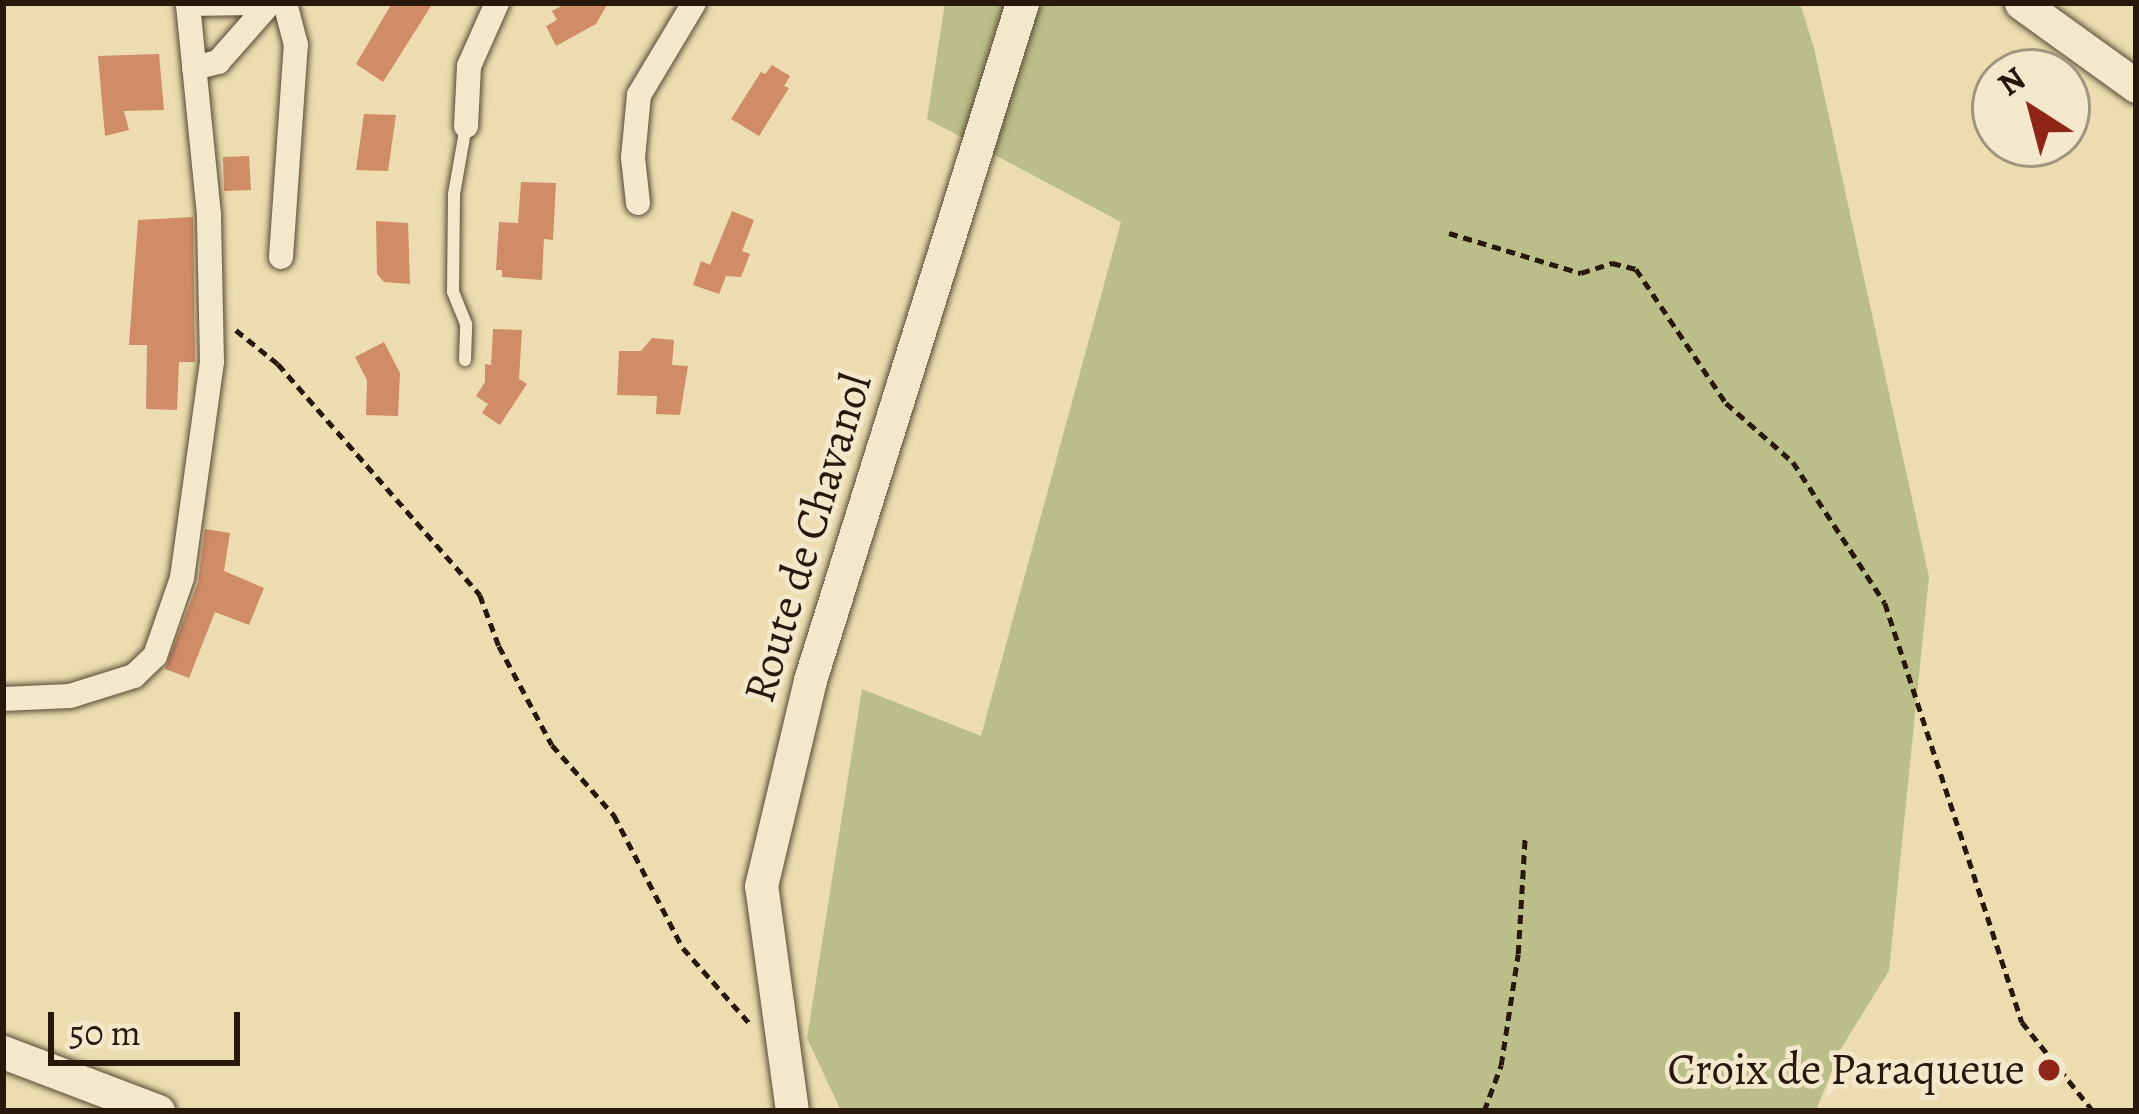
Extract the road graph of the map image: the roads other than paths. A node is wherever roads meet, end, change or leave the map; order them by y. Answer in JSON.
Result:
{"nodes":[{"id":1,"x":188,"y":3,"type":"edge"},
{"id":2,"x":255,"y":3,"type":"edge"},
{"id":3,"x":270,"y":3,"type":"edge"},
{"id":4,"x":285,"y":3,"type":"edge"},
{"id":5,"x":497,"y":3,"type":"edge"},
{"id":6,"x":694,"y":3,"type":"edge"},
{"id":7,"x":1022,"y":3,"type":"edge"},
{"id":8,"x":2021,"y":3,"type":"edge"},
{"id":9,"x":194,"y":68,"type":"junction"},
{"id":10,"x":2136,"y":86,"type":"edge"},
{"id":11,"x":466,"y":126,"type":"joint"},
{"id":12,"x":638,"y":203,"type":"dead end"},
{"id":13,"x":281,"y":257,"type":"dead end"},
{"id":14,"x":465,"y":360,"type":"dead end"},
{"id":15,"x":3,"y":699,"type":"edge"},
{"id":16,"x":3,"y":1052,"type":"edge"},
{"id":17,"x":158,"y":1111,"type":"edge"},
{"id":18,"x":791,"y":1111,"type":"edge"}],
"edges":[{"from":1,"to":2,"type":"street"},
{"from":1,"to":9,"type":"street"},
{"from":3,"to":9,"type":"street"},
{"from":4,"to":13,"type":"street"},
{"from":5,"to":11,"type":"street"},
{"from":6,"to":12,"type":"street"},
{"from":7,"to":18,"type":"street","name":"Route de Chavanol"},
{"from":8,"to":10,"type":"street"},
{"from":9,"to":15,"type":"street"},
{"from":11,"to":14,"type":"lane"},
{"from":16,"to":17,"type":"street"}]}
